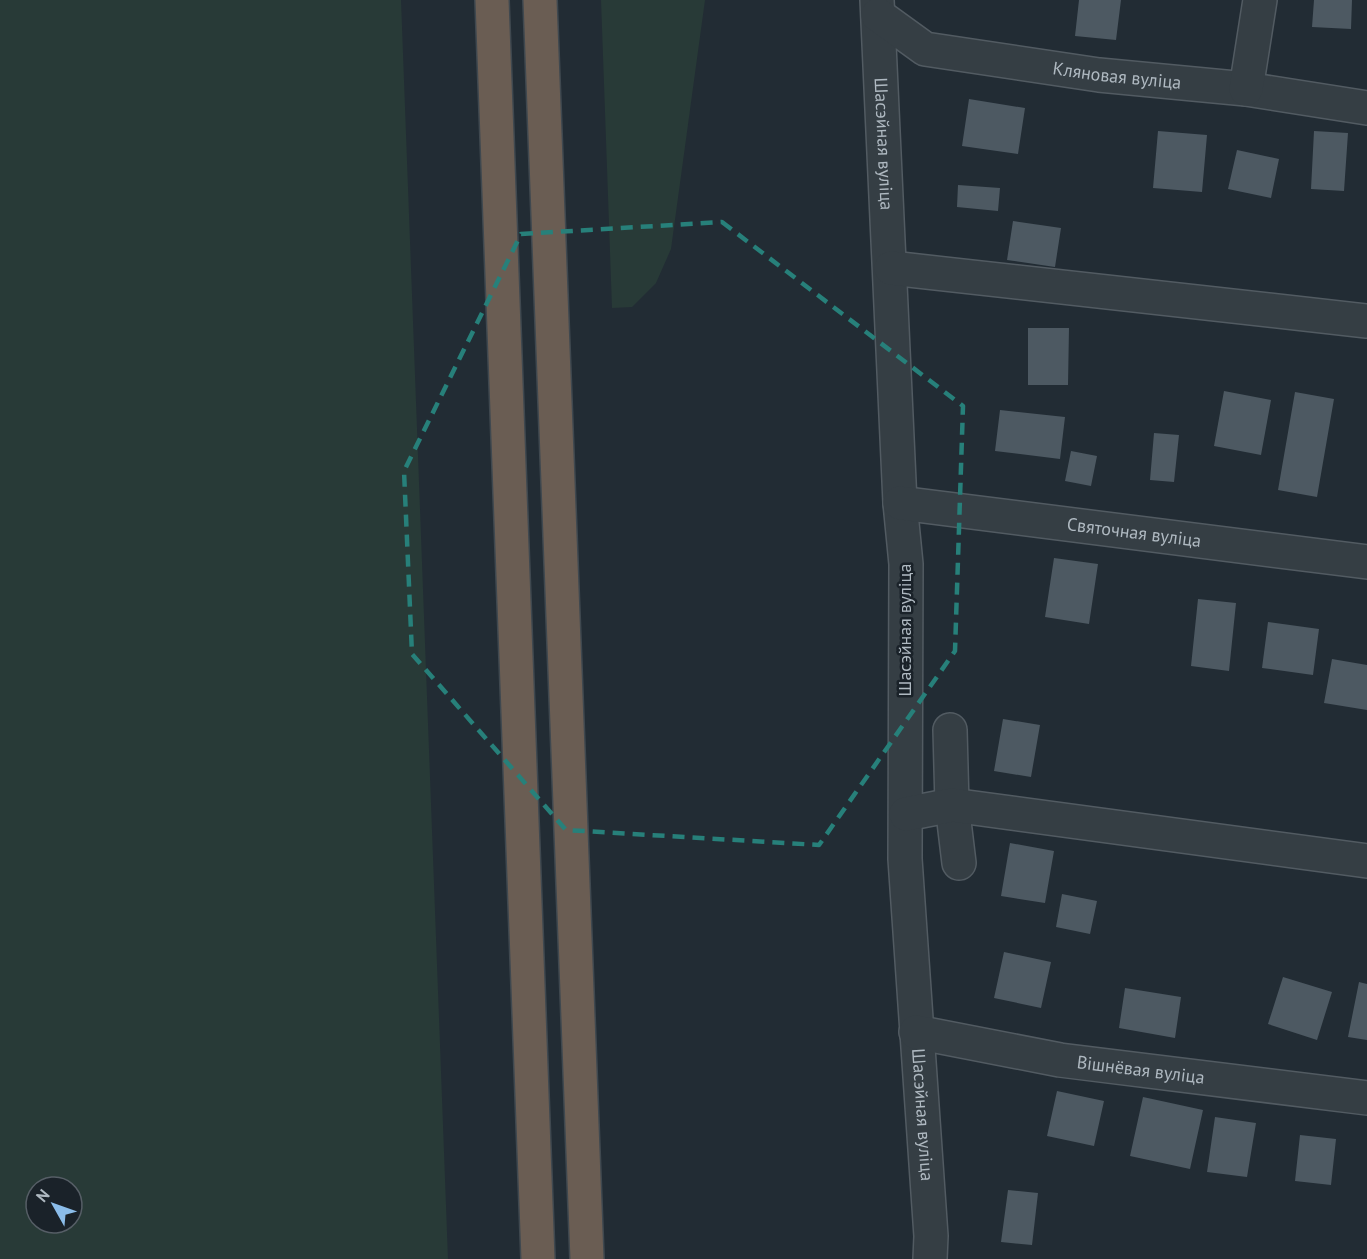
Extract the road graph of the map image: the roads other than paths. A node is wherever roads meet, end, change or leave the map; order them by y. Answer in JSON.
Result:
{"nodes":[{"id":1,"x":492,"y":0,"type":"edge"},
{"id":2,"x":540,"y":0,"type":"edge"},
{"id":3,"x":1260,"y":0,"type":"edge"},
{"id":4,"x":878,"y":7,"type":"edge"},
{"id":5,"x":1246,"y":88,"type":"junction"},
{"id":6,"x":1367,"y":108,"type":"edge"},
{"id":7,"x":891,"y":268,"type":"junction"},
{"id":8,"x":1367,"y":321,"type":"edge"},
{"id":9,"x":900,"y":503,"type":"junction"},
{"id":10,"x":1367,"y":562,"type":"edge"},
{"id":11,"x":950,"y":730,"type":"dead end"},
{"id":12,"x":952,"y":805,"type":"junction"},
{"id":13,"x":906,"y":814,"type":"junction"},
{"id":14,"x":1367,"y":861,"type":"edge"},
{"id":15,"x":959,"y":863,"type":"dead end"},
{"id":16,"x":916,"y":1032,"type":"junction"},
{"id":17,"x":1367,"y":1098,"type":"edge"},
{"id":18,"x":538,"y":1259,"type":"edge"},
{"id":19,"x":587,"y":1259,"type":"edge"},
{"id":20,"x":930,"y":1259,"type":"edge"}],
"edges":[{"from":1,"to":18,"type":"highway"},
{"from":2,"to":19,"type":"highway"},
{"from":3,"to":5,"type":"street"},
{"from":4,"to":5,"type":"street","name":"Кляновая вуліца"},
{"from":4,"to":7,"type":"street","name":"Шасэйная вуліца"},
{"from":5,"to":6,"type":"street","name":"Кляновая вуліца"},
{"from":7,"to":8,"type":"street"},
{"from":7,"to":9,"type":"street","name":"Шасэйная вуліца"},
{"from":9,"to":10,"type":"street","name":"Святочная вуліца"},
{"from":9,"to":13,"type":"street","name":"Шасэйная вуліца"},
{"from":11,"to":12,"type":"street"},
{"from":12,"to":13,"type":"street"},
{"from":12,"to":14,"type":"street"},
{"from":12,"to":15,"type":"street"},
{"from":13,"to":16,"type":"street","name":"Шасэйная вуліца"},
{"from":16,"to":17,"type":"street","name":"Вішнёвая вуліца"},
{"from":16,"to":20,"type":"street","name":"Шасэйная вуліца"}]}
